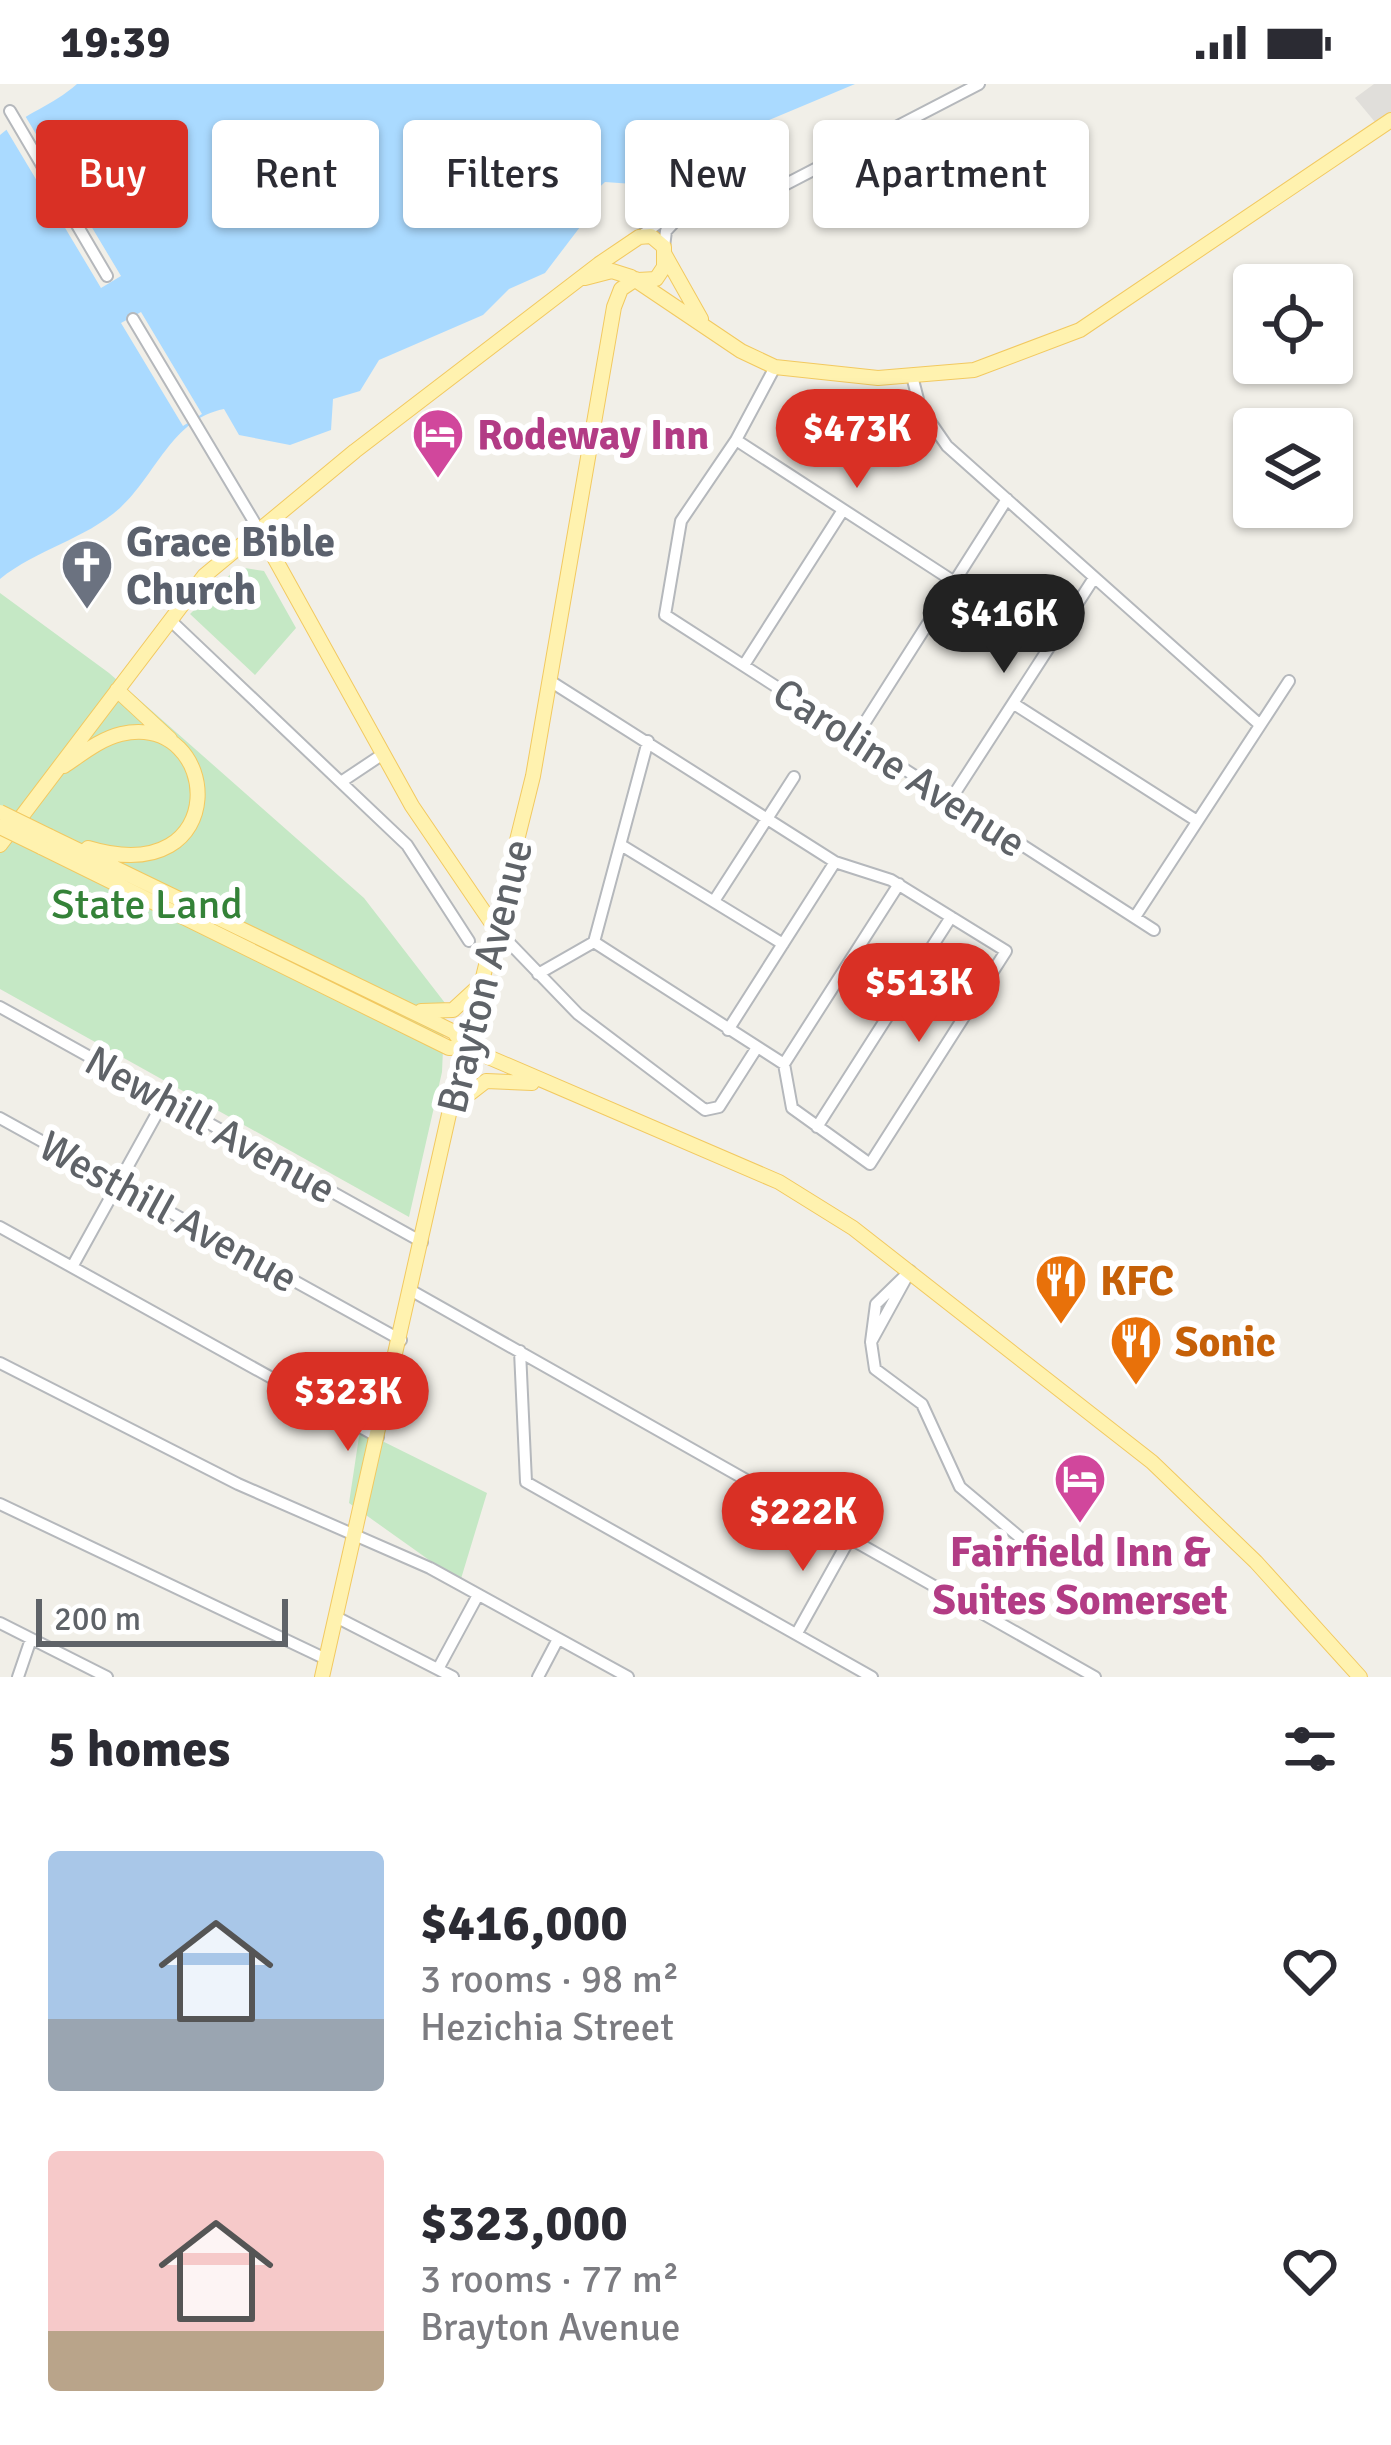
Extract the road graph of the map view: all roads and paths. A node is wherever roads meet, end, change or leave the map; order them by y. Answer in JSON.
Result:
{"nodes":[{"id":1,"x":979,"y":84,"type":"edge"},
{"id":2,"x":10,"y":111,"type":"dead end"},
{"id":3,"x":1391,"y":121,"type":"edge"},
{"id":4,"x":789,"y":183,"type":"edge"},
{"id":5,"x":649,"y":228,"type":"edge"},
{"id":6,"x":668,"y":228,"type":"edge"},
{"id":7,"x":637,"y":238,"type":"junction"},
{"id":8,"x":665,"y":251,"type":"junction"},
{"id":9,"x":107,"y":276,"type":"dead end"},
{"id":10,"x":636,"y":279,"type":"junction"},
{"id":11,"x":576,"y":283,"type":"junction"},
{"id":12,"x":133,"y":319,"type":"dead end"},
{"id":13,"x":718,"y":335,"type":"junction"},
{"id":14,"x":775,"y":367,"type":"junction"},
{"id":15,"x":912,"y":376,"type":"junction"},
{"id":16,"x":736,"y":440,"type":"junction"},
{"id":17,"x":1007,"y":499,"type":"junction"},
{"id":18,"x":843,"y":510,"type":"junction"},
{"id":19,"x":259,"y":530,"type":"junction"},
{"id":20,"x":1094,"y":578,"type":"junction"},
{"id":21,"x":952,"y":580,"type":"junction"},
{"id":22,"x":170,"y":620,"type":"junction"},
{"id":23,"x":744,"y":665,"type":"junction"},
{"id":24,"x":1289,"y":680,"type":"dead end"},
{"id":25,"x":550,"y":681,"type":"junction"},
{"id":26,"x":117,"y":690,"type":"junction"},
{"id":27,"x":1014,"y":704,"type":"junction"},
{"id":28,"x":1258,"y":724,"type":"junction"},
{"id":29,"x":855,"y":738,"type":"junction"},
{"id":30,"x":648,"y":741,"type":"junction"},
{"id":31,"x":180,"y":749,"type":"junction"},
{"id":32,"x":383,"y":754,"type":"junction"},
{"id":33,"x":55,"y":772,"type":"junction"},
{"id":34,"x":794,"y":777,"type":"dead end"},
{"id":35,"x":341,"y":782,"type":"junction"},
{"id":36,"x":951,"y":799,"type":"junction"},
{"id":37,"x":0,"y":812,"type":"edge"},
{"id":38,"x":767,"y":818,"type":"junction"},
{"id":39,"x":1197,"y":821,"type":"junction"},
{"id":40,"x":0,"y":827,"type":"edge"},
{"id":41,"x":45,"y":842,"type":"junction"},
{"id":42,"x":0,"y":845,"type":"edge"},
{"id":43,"x":621,"y":845,"type":"junction"},
{"id":44,"x":835,"y":862,"type":"junction"},
{"id":45,"x":899,"y":884,"type":"junction"},
{"id":46,"x":714,"y":901,"type":"junction"},
{"id":47,"x":951,"y":917,"type":"junction"},
{"id":48,"x":1135,"y":917,"type":"junction"},
{"id":49,"x":495,"y":928,"type":"junction"},
{"id":50,"x":1154,"y":930,"type":"dead end"},
{"id":51,"x":469,"y":941,"type":"dead end"},
{"id":52,"x":594,"y":943,"type":"junction"},
{"id":53,"x":783,"y":944,"type":"junction"},
{"id":54,"x":538,"y":974,"type":"junction"},
{"id":55,"x":482,"y":982,"type":"junction"},
{"id":56,"x":401,"y":1006,"type":"junction"},
{"id":57,"x":0,"y":1007,"type":"edge"},
{"id":58,"x":728,"y":1030,"type":"junction"},
{"id":59,"x":465,"y":1047,"type":"junction"},
{"id":60,"x":756,"y":1049,"type":"junction"},
{"id":61,"x":784,"y":1064,"type":"junction"},
{"id":62,"x":549,"y":1085,"type":"junction"},
{"id":63,"x":165,"y":1099,"type":"junction"},
{"id":64,"x":449,"y":1114,"type":"junction"},
{"id":65,"x":0,"y":1118,"type":"edge"},
{"id":66,"x":817,"y":1127,"type":"junction"},
{"id":67,"x":117,"y":1183,"type":"junction"},
{"id":68,"x":0,"y":1227,"type":"edge"},
{"id":69,"x":422,"y":1242,"type":"junction"},
{"id":70,"x":72,"y":1267,"type":"junction"},
{"id":71,"x":910,"y":1270,"type":"junction"},
{"id":72,"x":412,"y":1291,"type":"junction"},
{"id":73,"x":400,"y":1340,"type":"junction"},
{"id":74,"x":520,"y":1352,"type":"junction"},
{"id":75,"x":0,"y":1363,"type":"edge"},
{"id":76,"x":378,"y":1437,"type":"junction"},
{"id":77,"x":0,"y":1504,"type":"edge"},
{"id":78,"x":356,"y":1534,"type":"junction"},
{"id":79,"x":850,"y":1538,"type":"junction"},
{"id":80,"x":1024,"y":1540,"type":"dead end"},
{"id":81,"x":478,"y":1595,"type":"junction"},
{"id":82,"x":336,"y":1617,"type":"junction"},
{"id":83,"x":0,"y":1623,"type":"edge"},
{"id":84,"x":797,"y":1633,"type":"junction"},
{"id":85,"x":558,"y":1639,"type":"junction"},
{"id":86,"x":32,"y":1640,"type":"junction"},
{"id":87,"x":326,"y":1659,"type":"junction"},
{"id":88,"x":438,"y":1669,"type":"junction"},
{"id":89,"x":18,"y":1677,"type":"edge"},
{"id":90,"x":107,"y":1677,"type":"edge"},
{"id":91,"x":322,"y":1677,"type":"edge"},
{"id":92,"x":452,"y":1677,"type":"edge"},
{"id":93,"x":538,"y":1677,"type":"edge"},
{"id":94,"x":628,"y":1677,"type":"edge"},
{"id":95,"x":872,"y":1677,"type":"edge"},
{"id":96,"x":1095,"y":1677,"type":"edge"},
{"id":97,"x":1360,"y":1677,"type":"edge"}],
"edges":[{"from":1,"to":4,"type":"street"},
{"from":2,"to":9,"type":"street"},
{"from":3,"to":15,"type":"main road"},
{"from":5,"to":7,"type":"street"},
{"from":6,"to":8,"type":"street"},
{"from":7,"to":8,"type":"main road"},
{"from":7,"to":10,"type":"main road"},
{"from":7,"to":11,"type":"main road"},
{"from":8,"to":10,"type":"main road"},
{"from":8,"to":13,"type":"main road"},
{"from":10,"to":11,"type":"main road"},
{"from":10,"to":13,"type":"main road"},
{"from":10,"to":25,"type":"main road","name":"Brayton Avenue"},
{"from":11,"to":19,"type":"main road"},
{"from":12,"to":19,"type":"street"},
{"from":13,"to":14,"type":"main road"},
{"from":14,"to":15,"type":"main road"},
{"from":14,"to":16,"type":"street"},
{"from":15,"to":17,"type":"street"},
{"from":16,"to":18,"type":"street"},
{"from":16,"to":23,"type":"street","name":"Caroline Avenue"},
{"from":17,"to":20,"type":"street"},
{"from":17,"to":21,"type":"street"},
{"from":18,"to":21,"type":"street"},
{"from":18,"to":23,"type":"street"},
{"from":19,"to":22,"type":"main road"},
{"from":19,"to":32,"type":"main road"},
{"from":20,"to":27,"type":"street"},
{"from":20,"to":28,"type":"street"},
{"from":21,"to":29,"type":"street"},
{"from":22,"to":26,"type":"main road"},
{"from":22,"to":35,"type":"street"},
{"from":23,"to":29,"type":"street","name":"Caroline Avenue"},
{"from":24,"to":28,"type":"street"},
{"from":25,"to":30,"type":"street"},
{"from":25,"to":49,"type":"main road","name":"Brayton Avenue"},
{"from":26,"to":31,"type":"main road"},
{"from":26,"to":33,"type":"main road"},
{"from":27,"to":36,"type":"street"},
{"from":27,"to":39,"type":"street"},
{"from":28,"to":39,"type":"street"},
{"from":29,"to":36,"type":"street","name":"Caroline Avenue"},
{"from":30,"to":38,"type":"street"},
{"from":30,"to":43,"type":"street"},
{"from":31,"to":33,"type":"main road"},
{"from":31,"to":41,"type":"main road"},
{"from":32,"to":35,"type":"street"},
{"from":32,"to":49,"type":"main road"},
{"from":33,"to":42,"type":"main road"},
{"from":34,"to":38,"type":"street"},
{"from":35,"to":51,"type":"street"},
{"from":36,"to":48,"type":"street","name":"Caroline Avenue"},
{"from":37,"to":41,"type":"main road","bridge":true},
{"from":38,"to":44,"type":"street"},
{"from":38,"to":46,"type":"street"},
{"from":39,"to":48,"type":"street"},
{"from":40,"to":41,"type":"main road","bridge":true},
{"from":41,"to":56,"type":"main road"},
{"from":41,"to":59,"type":"main road"},
{"from":43,"to":46,"type":"street"},
{"from":43,"to":52,"type":"street"},
{"from":44,"to":45,"type":"street"},
{"from":44,"to":53,"type":"street"},
{"from":45,"to":47,"type":"street"},
{"from":45,"to":61,"type":"street"},
{"from":46,"to":53,"type":"street"},
{"from":47,"to":66,"type":"street"},
{"from":47,"to":66,"type":"street"},
{"from":48,"to":50,"type":"street","name":"Caroline Avenue"},
{"from":49,"to":54,"type":"street"},
{"from":49,"to":55,"type":"main road","name":"Brayton Avenue"},
{"from":52,"to":54,"type":"street"},
{"from":52,"to":58,"type":"street"},
{"from":53,"to":58,"type":"street"},
{"from":54,"to":60,"type":"street"},
{"from":55,"to":56,"type":"main road"},
{"from":55,"to":59,"type":"main road","name":"Brayton Avenue"},
{"from":56,"to":59,"type":"main road"},
{"from":57,"to":63,"type":"street","name":"Newhill Avenue"},
{"from":58,"to":60,"type":"street"},
{"from":59,"to":62,"type":"main road"},
{"from":59,"to":64,"type":"main road","name":"Brayton Avenue"},
{"from":60,"to":61,"type":"street"},
{"from":61,"to":66,"type":"street"},
{"from":62,"to":64,"type":"main road"},
{"from":62,"to":71,"type":"main road"},
{"from":63,"to":67,"type":"street"},
{"from":63,"to":69,"type":"street","name":"Newhill Avenue"},
{"from":64,"to":69,"type":"main road","name":"Brayton Avenue"},
{"from":65,"to":67,"type":"street","name":"Westhill Avenue"},
{"from":67,"to":70,"type":"street"},
{"from":67,"to":73,"type":"street","name":"Westhill Avenue"},
{"from":68,"to":70,"type":"street"},
{"from":69,"to":72,"type":"main road","name":"Brayton Avenue"},
{"from":70,"to":76,"type":"street"},
{"from":71,"to":80,"type":"street"},
{"from":71,"to":97,"type":"main road"},
{"from":72,"to":73,"type":"main road","name":"Brayton Avenue"},
{"from":72,"to":74,"type":"street"},
{"from":73,"to":76,"type":"main road","name":"Brayton Avenue"},
{"from":74,"to":79,"type":"street"},
{"from":74,"to":84,"type":"street"},
{"from":75,"to":78,"type":"street"},
{"from":76,"to":78,"type":"main road","name":"Brayton Avenue"},
{"from":77,"to":87,"type":"street"},
{"from":78,"to":81,"type":"street"},
{"from":78,"to":82,"type":"main road","name":"Brayton Avenue"},
{"from":79,"to":84,"type":"street"},
{"from":79,"to":96,"type":"street"},
{"from":81,"to":85,"type":"street"},
{"from":81,"to":88,"type":"street"},
{"from":82,"to":87,"type":"main road","name":"Brayton Avenue"},
{"from":82,"to":88,"type":"street"},
{"from":83,"to":86,"type":"street"},
{"from":84,"to":95,"type":"street"},
{"from":85,"to":93,"type":"street"},
{"from":85,"to":94,"type":"street"},
{"from":86,"to":89,"type":"street"},
{"from":86,"to":90,"type":"street"},
{"from":87,"to":91,"type":"main road","name":"Brayton Avenue"},
{"from":88,"to":92,"type":"street"}]}
